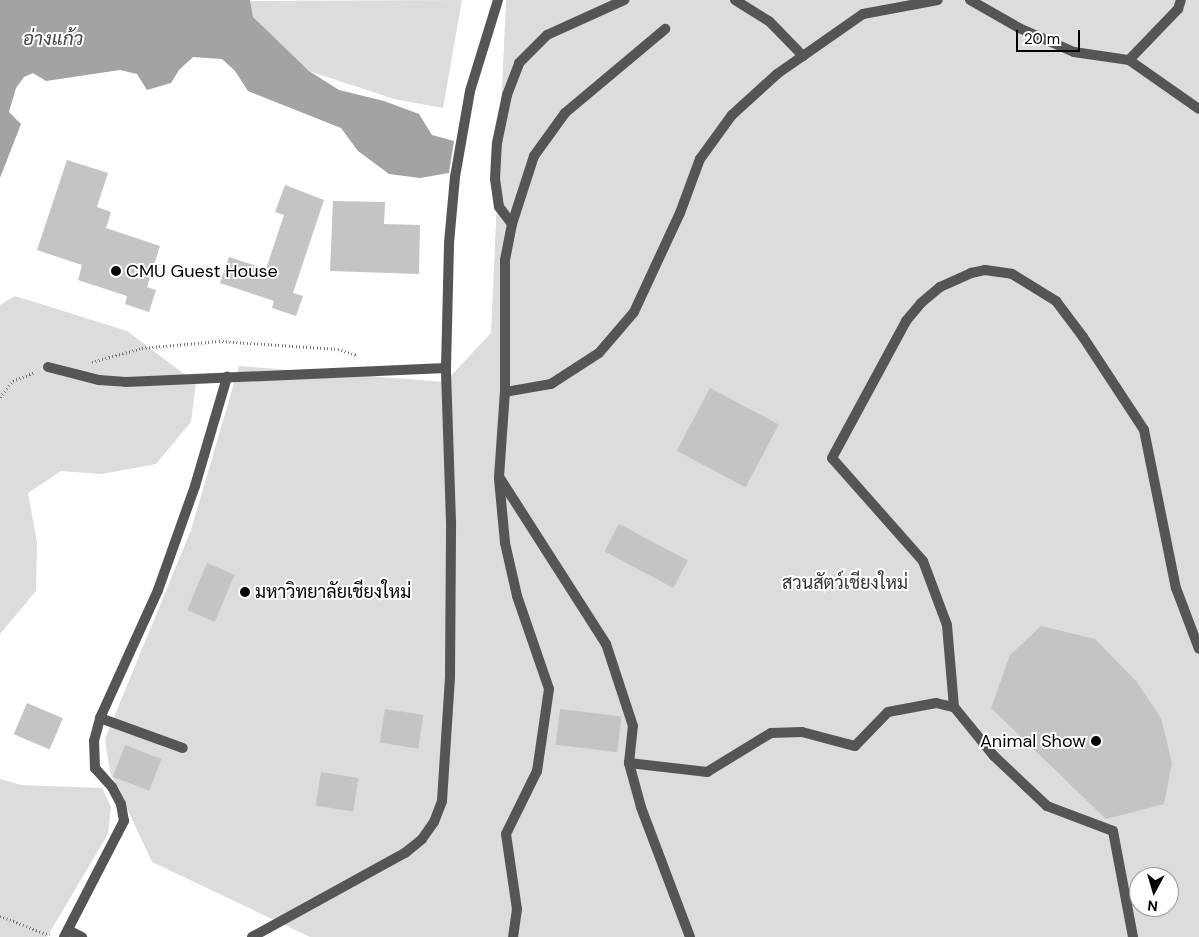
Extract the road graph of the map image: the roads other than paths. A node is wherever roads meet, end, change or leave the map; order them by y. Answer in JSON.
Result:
{"nodes":[{"id":1,"x":498,"y":0,"type":"edge"},
{"id":2,"x":624,"y":0,"type":"edge"},
{"id":3,"x":735,"y":0,"type":"edge"},
{"id":4,"x":938,"y":0,"type":"edge"},
{"id":5,"x":970,"y":0,"type":"edge"},
{"id":6,"x":1181,"y":0,"type":"edge"},
{"id":7,"x":665,"y":29,"type":"dead end"},
{"id":8,"x":803,"y":56,"type":"junction"},
{"id":9,"x":1129,"y":60,"type":"junction"},
{"id":10,"x":1199,"y":109,"type":"edge"},
{"id":11,"x":512,"y":224,"type":"junction"},
{"id":12,"x":48,"y":367,"type":"road end"},
{"id":13,"x":446,"y":368,"type":"junction"},
{"id":14,"x":227,"y":377,"type":"junction"},
{"id":15,"x":505,"y":392,"type":"junction"},
{"id":16,"x":499,"y":477,"type":"junction"},
{"id":17,"x":1199,"y":649,"type":"edge"},
{"id":18,"x":954,"y":707,"type":"junction"},
{"id":19,"x":100,"y":718,"type":"junction"},
{"id":20,"x":183,"y":748,"type":"dead end"},
{"id":21,"x":629,"y":763,"type":"junction"},
{"id":22,"x":66,"y":933,"type":"edge"},
{"id":23,"x":260,"y":936,"type":"edge"},
{"id":24,"x":82,"y":937,"type":"edge"},
{"id":25,"x":513,"y":937,"type":"edge"},
{"id":26,"x":690,"y":937,"type":"edge"},
{"id":27,"x":1133,"y":937,"type":"edge"}],
"edges":[{"from":1,"to":13,"type":"street"},
{"from":2,"to":11,"type":"street"},
{"from":3,"to":8,"type":"street"},
{"from":4,"to":8,"type":"street"},
{"from":5,"to":9,"type":"street"},
{"from":6,"to":9,"type":"street"},
{"from":7,"to":11,"type":"street"},
{"from":8,"to":15,"type":"street"},
{"from":9,"to":10,"type":"street"},
{"from":11,"to":15,"type":"street"},
{"from":12,"to":14,"type":"street"},
{"from":13,"to":14,"type":"street"},
{"from":13,"to":23,"type":"street"},
{"from":14,"to":19,"type":"street"},
{"from":15,"to":16,"type":"street"},
{"from":16,"to":21,"type":"street"},
{"from":16,"to":25,"type":"street"},
{"from":17,"to":18,"type":"street"},
{"from":18,"to":21,"type":"street"},
{"from":18,"to":27,"type":"street"},
{"from":19,"to":20,"type":"street"},
{"from":19,"to":22,"type":"street"},
{"from":21,"to":26,"type":"street"},
{"from":22,"to":24,"type":"street"}]}
